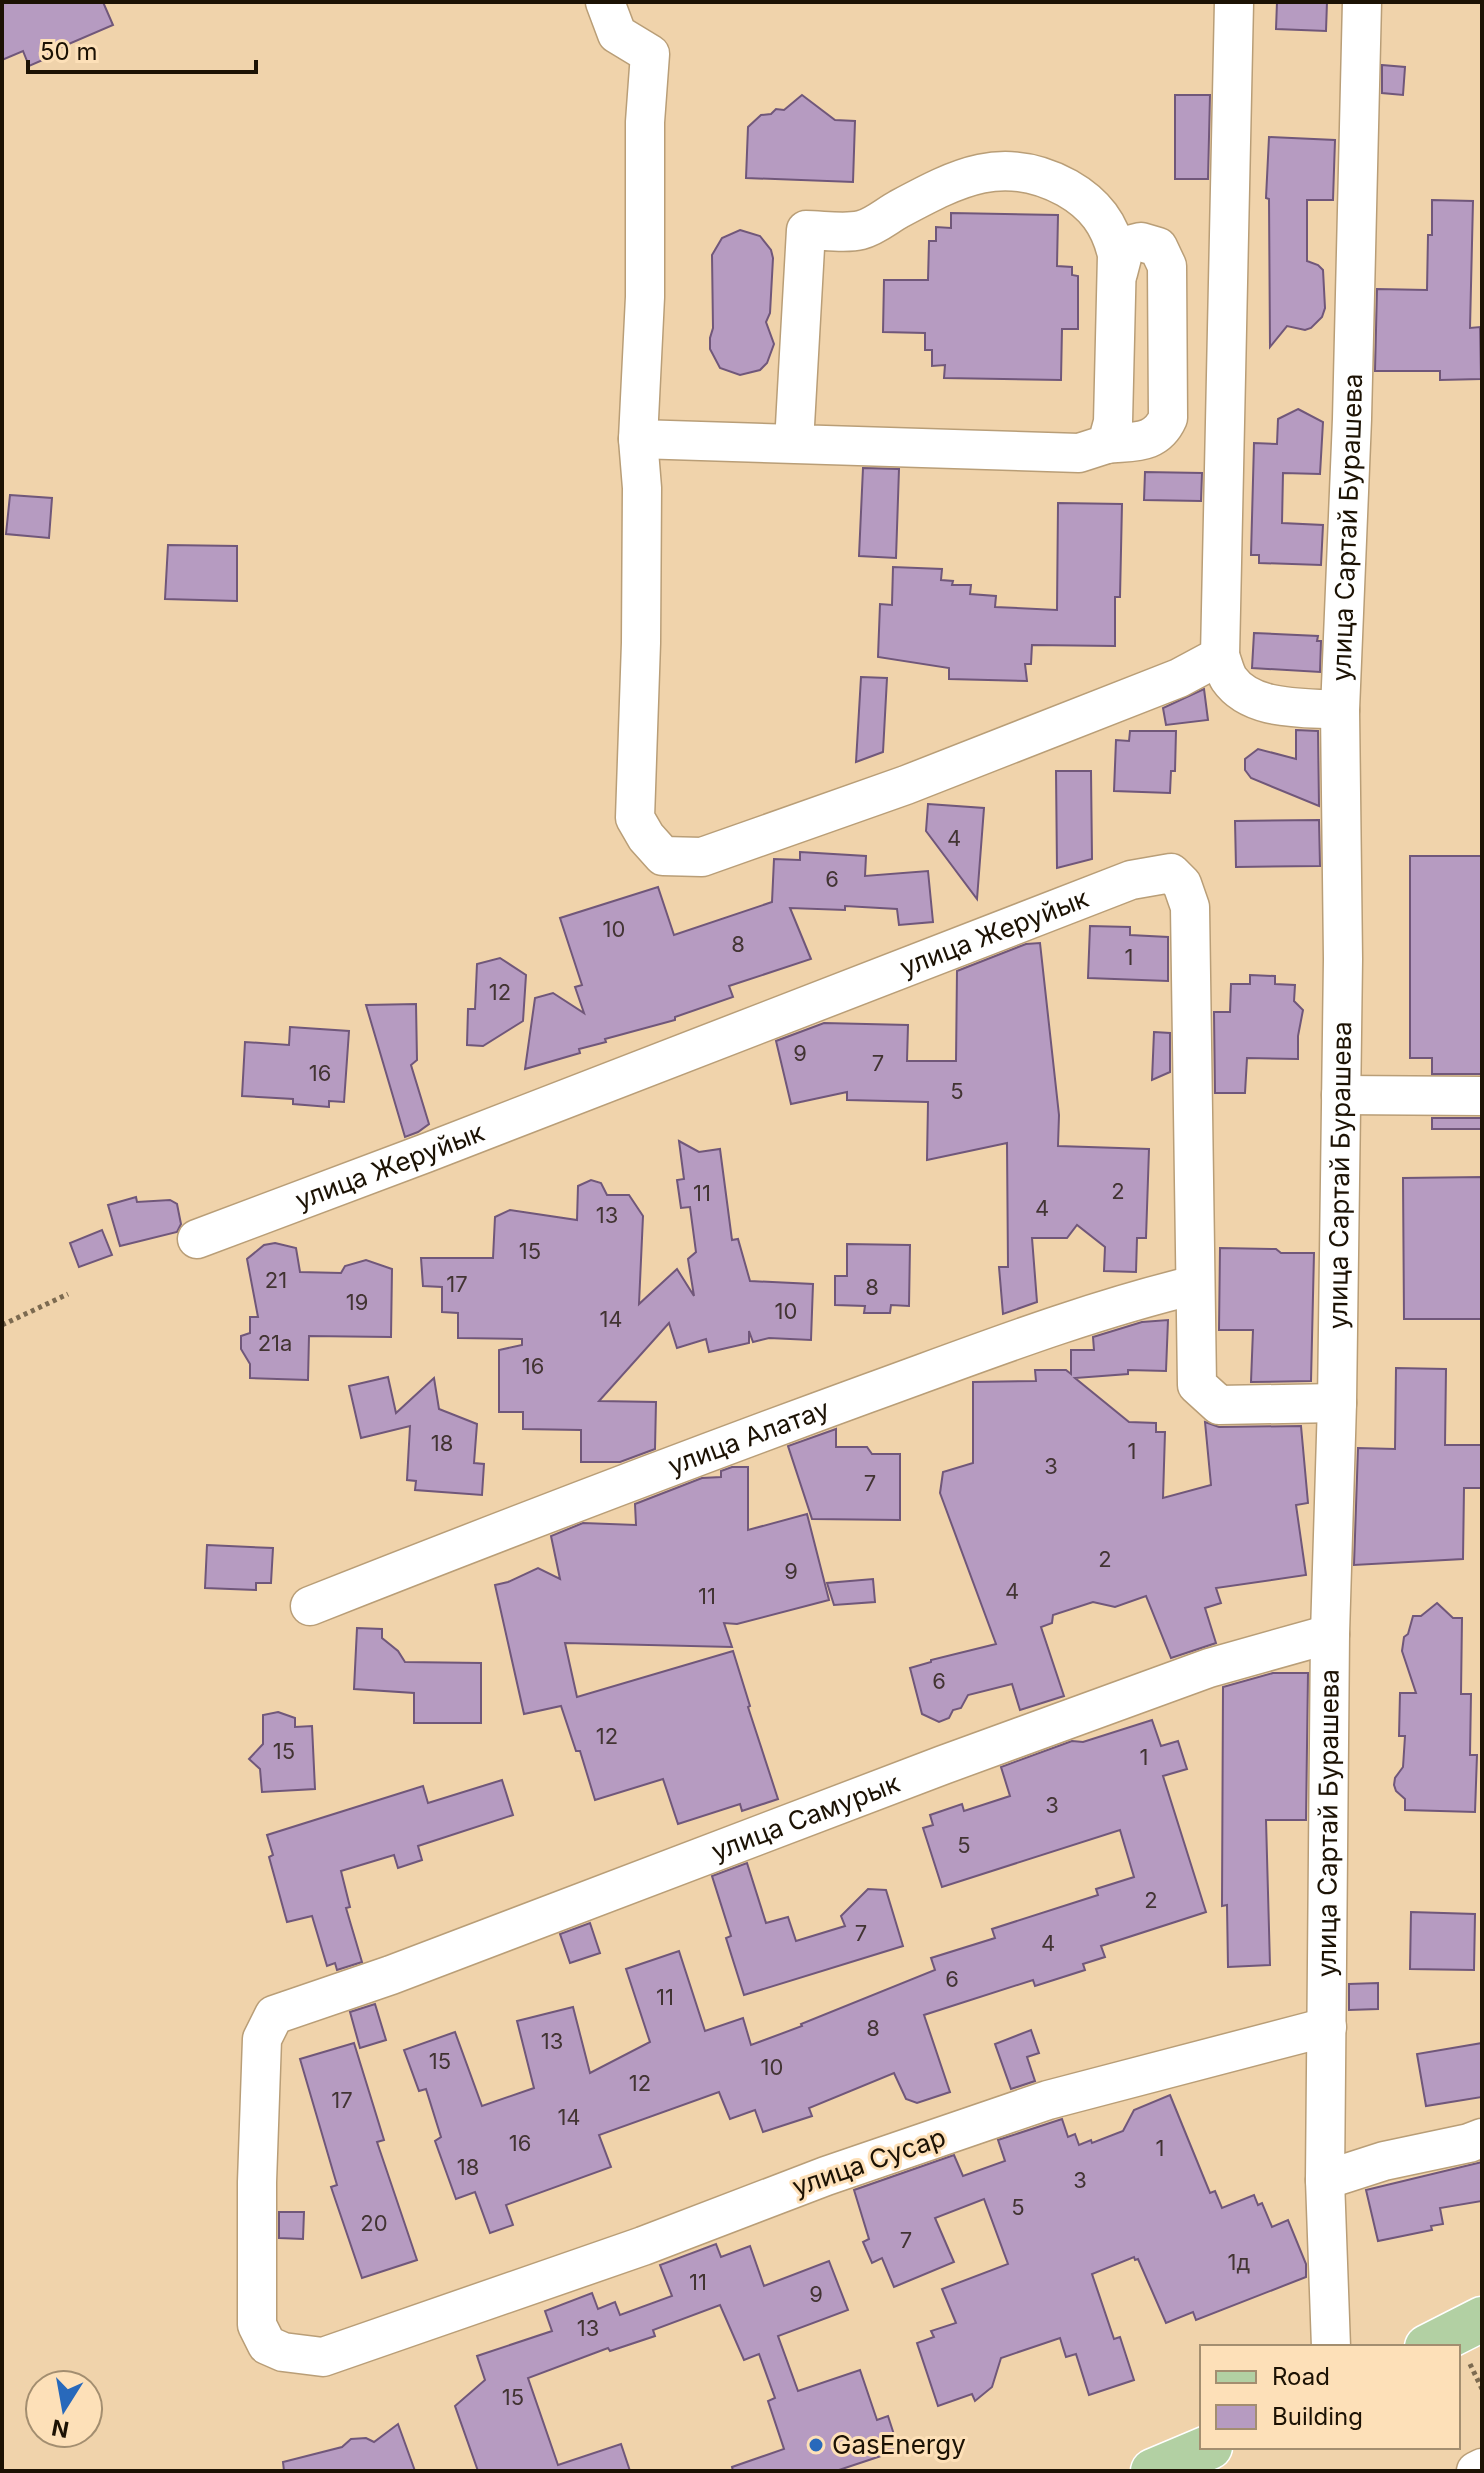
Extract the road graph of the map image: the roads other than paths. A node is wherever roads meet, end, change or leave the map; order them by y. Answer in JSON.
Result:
{"nodes":[{"id":1,"x":605,"y":2,"type":"edge"},
{"id":2,"x":1234,"y":2,"type":"edge"},
{"id":3,"x":1362,"y":2,"type":"edge"},
{"id":4,"x":1118,"y":273,"type":"junction"},
{"id":5,"x":638,"y":439,"type":"junction"},
{"id":6,"x":794,"y":443,"type":"junction"},
{"id":7,"x":1107,"y":444,"type":"junction"},
{"id":8,"x":1220,"y":656,"type":"junction"},
{"id":9,"x":1340,"y":710,"type":"junction"},
{"id":10,"x":1341,"y":1095,"type":"junction"},
{"id":11,"x":1482,"y":1096,"type":"edge"},
{"id":12,"x":197,"y":1239,"type":"dead end"},
{"id":13,"x":1195,"y":1285,"type":"junction"},
{"id":14,"x":1337,"y":1403,"type":"junction"},
{"id":15,"x":310,"y":1606,"type":"dead end"},
{"id":16,"x":1330,"y":1634,"type":"junction"},
{"id":17,"x":286,"y":2011,"type":"joint"},
{"id":18,"x":1327,"y":2027,"type":"junction"},
{"id":19,"x":1482,"y":2138,"type":"edge"},
{"id":20,"x":1325,"y":2180,"type":"junction"},
{"id":21,"x":1482,"y":2319,"type":"edge"},
{"id":22,"x":1331,"y":2345,"type":"edge"},
{"id":23,"x":1431,"y":2345,"type":"edge"},
{"id":24,"x":1205,"y":2449,"type":"edge"},
{"id":25,"x":1482,"y":2468,"type":"edge"},
{"id":26,"x":1153,"y":2471,"type":"edge"},
{"id":27,"x":1476,"y":2471,"type":"edge"}],
"edges":[{"from":1,"to":5,"type":"street"},
{"from":2,"to":8,"type":"street"},
{"from":3,"to":9,"type":"street","name":"улица Сартай Бурашева"},
{"from":4,"to":6,"type":"street"},
{"from":4,"to":7,"type":"street"},
{"from":4,"to":7,"type":"street"},
{"from":5,"to":6,"type":"street"},
{"from":5,"to":8,"type":"street"},
{"from":6,"to":7,"type":"street"},
{"from":8,"to":9,"type":"street"},
{"from":9,"to":10,"type":"street","name":"улица Сартай Бурашева"},
{"from":10,"to":11,"type":"street"},
{"from":10,"to":14,"type":"street","name":"улица Сартай Бурашева"},
{"from":12,"to":13,"type":"street","name":"улица Жеруйык"},
{"from":13,"to":14,"type":"street","name":"улица Жеруйык"},
{"from":13,"to":15,"type":"street","name":"улица Алатау"},
{"from":14,"to":16,"type":"street","name":"улица Сартай Бурашева"},
{"from":16,"to":17,"type":"street","name":"улица Самурык"},
{"from":16,"to":18,"type":"street","name":"улица Сартай Бурашева"},
{"from":17,"to":18,"type":"street","name":"улица Сусар"},
{"from":18,"to":20,"type":"street","name":"улица Сартай Бурашева"},
{"from":19,"to":20,"type":"street"},
{"from":20,"to":22,"type":"street","name":"улица Сартай Бурашева"},
{"from":21,"to":23,"type":"main road"},
{"from":24,"to":26,"type":"main road"},
{"from":25,"to":27,"type":"street"}]}
